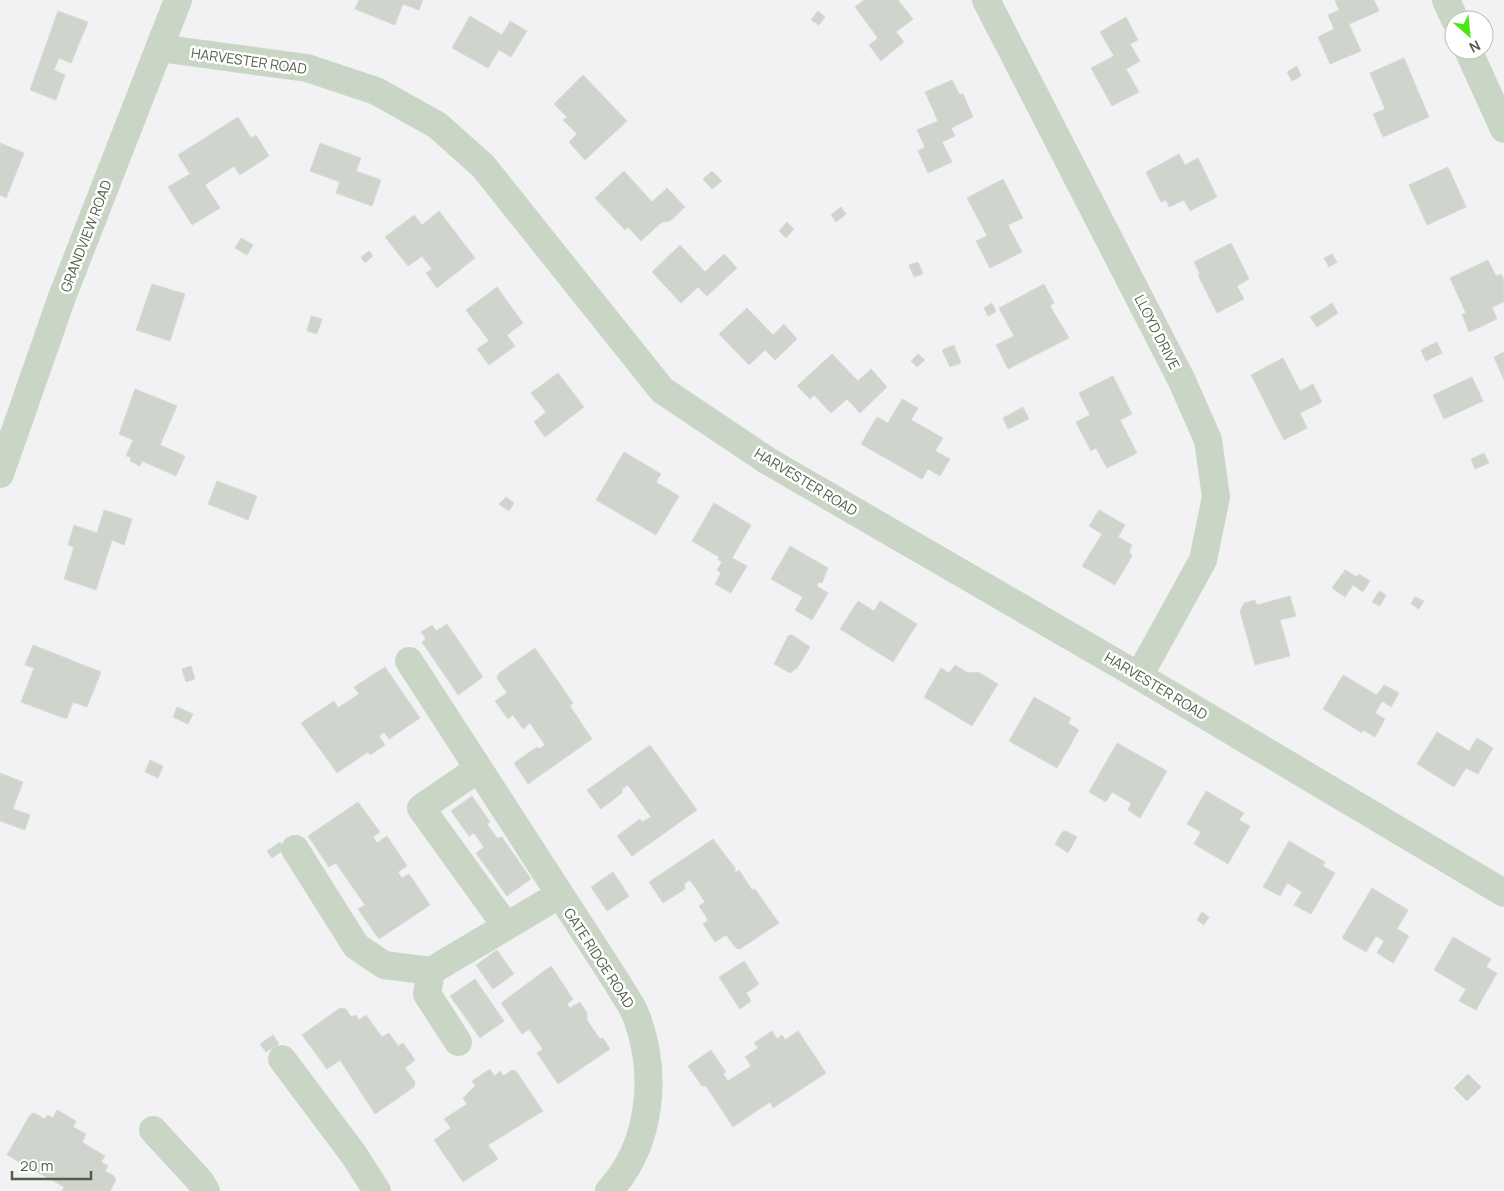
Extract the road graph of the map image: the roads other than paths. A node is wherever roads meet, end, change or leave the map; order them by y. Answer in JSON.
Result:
{"nodes":[{"id":1,"x":178,"y":0,"type":"edge"},
{"id":2,"x":986,"y":0,"type":"edge"},
{"id":3,"x":159,"y":48,"type":"junction"},
{"id":4,"x":1473,"y":60,"type":"edge"},
{"id":5,"x":1504,"y":129,"type":"edge"},
{"id":6,"x":0,"y":474,"type":"edge"},
{"id":7,"x":409,"y":661,"type":"dead end"},
{"id":8,"x":1139,"y":676,"type":"junction"},
{"id":9,"x":478,"y":769,"type":"junction"},
{"id":10,"x":295,"y":849,"type":"dead end"},
{"id":11,"x":1504,"y":894,"type":"edge"},
{"id":12,"x":559,"y":895,"type":"junction"},
{"id":13,"x":506,"y":926,"type":"junction"},
{"id":14,"x":431,"y":971,"type":"junction"},
{"id":15,"x":458,"y":1042,"type":"dead end"},
{"id":16,"x":282,"y":1059,"type":"dead end"},
{"id":17,"x":153,"y":1130,"type":"dead end"},
{"id":18,"x":206,"y":1191,"type":"edge"},
{"id":19,"x":377,"y":1191,"type":"edge"},
{"id":20,"x":609,"y":1191,"type":"edge"}],
"edges":[{"from":1,"to":3,"type":"street","name":"GRANDVIEW ROAD"},
{"from":2,"to":8,"type":"street","name":"LLOYD DRIVE"},
{"from":3,"to":6,"type":"street","name":"GRANDVIEW ROAD"},
{"from":3,"to":8,"type":"street","name":"HARVESTER ROAD"},
{"from":4,"to":5,"type":"street"},
{"from":7,"to":9,"type":"street","name":"GATE RIDGE ROAD"},
{"from":8,"to":11,"type":"street","name":"HARVESTER ROAD"},
{"from":9,"to":12,"type":"street","name":"GATE RIDGE ROAD"},
{"from":9,"to":13,"type":"street"},
{"from":10,"to":14,"type":"street"},
{"from":12,"to":13,"type":"street","name":"GATE RIDGE ROAD"},
{"from":12,"to":20,"type":"street","name":"GATE RIDGE ROAD"},
{"from":13,"to":14,"type":"street","name":"GATE RIDGE ROAD"},
{"from":14,"to":15,"type":"street"},
{"from":16,"to":19,"type":"street"},
{"from":17,"to":18,"type":"street"}]}
